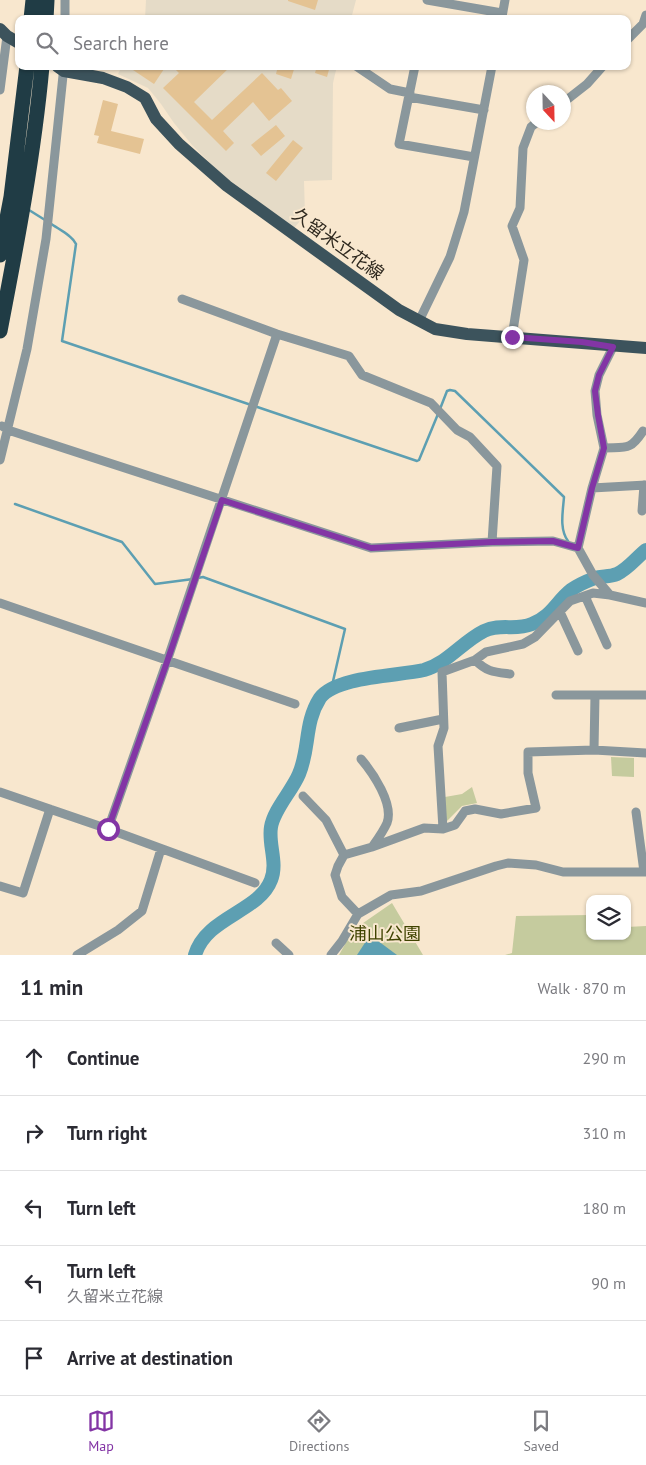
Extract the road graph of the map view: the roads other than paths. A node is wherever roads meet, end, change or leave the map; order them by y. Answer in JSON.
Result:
{"nodes":[{"id":1,"x":33,"y":0,"type":"edge"},
{"id":2,"x":47,"y":0,"type":"edge"},
{"id":3,"x":65,"y":0,"type":"edge"},
{"id":4,"x":427,"y":0,"type":"edge"},
{"id":5,"x":505,"y":0,"type":"edge"},
{"id":6,"x":646,"y":14,"type":"edge"},
{"id":7,"x":32,"y":15,"type":"edge"},
{"id":8,"x":46,"y":15,"type":"edge"},
{"id":9,"x":65,"y":15,"type":"edge"},
{"id":10,"x":497,"y":15,"type":"edge"},
{"id":11,"x":502,"y":15,"type":"edge"},
{"id":12,"x":4,"y":32,"type":"edge"},
{"id":13,"x":631,"y":36,"type":"edge"},
{"id":14,"x":15,"y":40,"type":"edge"},
{"id":15,"x":27,"y":70,"type":"edge"},
{"id":16,"x":41,"y":70,"type":"edge"},
{"id":17,"x":62,"y":70,"type":"edge"},
{"id":18,"x":70,"y":70,"type":"edge"},
{"id":19,"x":362,"y":70,"type":"edge"},
{"id":20,"x":414,"y":70,"type":"edge"},
{"id":21,"x":491,"y":70,"type":"edge"},
{"id":22,"x":599,"y":70,"type":"edge"},
{"id":23,"x":0,"y":90,"type":"edge"},
{"id":24,"x":409,"y":95,"type":"junction"},
{"id":25,"x":571,"y":97,"type":"edge"},
{"id":26,"x":484,"y":110,"type":"junction"},
{"id":27,"x":529,"y":130,"type":"edge"},
{"id":28,"x":474,"y":157,"type":"junction"},
{"id":29,"x":0,"y":255,"type":"edge"},
{"id":30,"x":182,"y":298,"type":"dead end"},
{"id":31,"x":420,"y":321,"type":"junction"},
{"id":32,"x":0,"y":331,"type":"edge"},
{"id":33,"x":277,"y":334,"type":"junction"},
{"id":34,"x":512,"y":337,"type":"junction"},
{"id":35,"x":613,"y":347,"type":"junction"},
{"id":36,"x":646,"y":348,"type":"edge"},
{"id":37,"x":5,"y":428,"type":"junction"},
{"id":38,"x":643,"y":431,"type":"dead end"},
{"id":39,"x":604,"y":448,"type":"junction"},
{"id":40,"x":0,"y":460,"type":"edge"},
{"id":41,"x":645,"y":485,"type":"edge"},
{"id":42,"x":592,"y":488,"type":"junction"},
{"id":43,"x":222,"y":500,"type":"junction"},
{"id":44,"x":642,"y":511,"type":"dead end"},
{"id":45,"x":492,"y":542,"type":"junction"},
{"id":46,"x":578,"y":548,"type":"junction"},
{"id":47,"x":610,"y":595,"type":"junction"},
{"id":48,"x":585,"y":596,"type":"junction"},
{"id":49,"x":0,"y":603,"type":"edge"},
{"id":50,"x":646,"y":603,"type":"edge"},
{"id":51,"x":560,"y":612,"type":"junction"},
{"id":52,"x":607,"y":645,"type":"dead end"},
{"id":53,"x":578,"y":651,"type":"dead end"},
{"id":54,"x":475,"y":660,"type":"junction"},
{"id":55,"x":167,"y":662,"type":"junction"},
{"id":56,"x":510,"y":674,"type":"dead end"},
{"id":57,"x":556,"y":695,"type":"dead end"},
{"id":58,"x":595,"y":695,"type":"junction"},
{"id":59,"x":646,"y":695,"type":"edge"},
{"id":60,"x":295,"y":704,"type":"dead end"},
{"id":61,"x":444,"y":718,"type":"junction"},
{"id":62,"x":399,"y":728,"type":"dead end"},
{"id":63,"x":594,"y":750,"type":"junction"},
{"id":64,"x":646,"y":754,"type":"edge"},
{"id":65,"x":360,"y":758,"type":"dead end"},
{"id":66,"x":0,"y":792,"type":"edge"},
{"id":67,"x":303,"y":796,"type":"dead end"},
{"id":68,"x":50,"y":809,"type":"junction"},
{"id":69,"x":636,"y":812,"type":"dead end"},
{"id":70,"x":108,"y":829,"type":"junction"},
{"id":71,"x":443,"y":829,"type":"junction"},
{"id":72,"x":372,"y":847,"type":"junction"},
{"id":73,"x":161,"y":849,"type":"junction"},
{"id":74,"x":344,"y":855,"type":"junction"},
{"id":75,"x":645,"y":872,"type":"edge"},
{"id":76,"x":255,"y":883,"type":"dead end"},
{"id":77,"x":0,"y":886,"type":"edge"},
{"id":78,"x":358,"y":914,"type":"junction"},
{"id":79,"x":276,"y":943,"type":"dead end"},
{"id":80,"x":77,"y":955,"type":"edge"},
{"id":81,"x":289,"y":955,"type":"edge"},
{"id":82,"x":330,"y":955,"type":"edge"}],
"edges":[{"from":1,"to":7,"type":"highway"},
{"from":2,"to":8,"type":"highway"},
{"from":3,"to":9,"type":"street"},
{"from":4,"to":10,"type":"street"},
{"from":5,"to":11,"type":"street"},
{"from":6,"to":13,"type":"street"},
{"from":12,"to":14,"type":"main road"},
{"from":12,"to":23,"type":"street"},
{"from":15,"to":29,"type":"highway"},
{"from":16,"to":32,"type":"highway"},
{"from":17,"to":37,"type":"street"},
{"from":18,"to":31,"type":"main road","name":"久留米立花線"},
{"from":19,"to":24,"type":"street"},
{"from":20,"to":24,"type":"street"},
{"from":21,"to":26,"type":"street"},
{"from":22,"to":25,"type":"street"},
{"from":24,"to":26,"type":"street"},
{"from":24,"to":28,"type":"street"},
{"from":26,"to":28,"type":"street"},
{"from":27,"to":34,"type":"street"},
{"from":28,"to":31,"type":"street"},
{"from":30,"to":33,"type":"street"},
{"from":31,"to":34,"type":"main road","name":"久留米立花線"},
{"from":33,"to":43,"type":"street"},
{"from":33,"to":45,"type":"street"},
{"from":34,"to":35,"type":"main road","name":"久留米立花線"},
{"from":35,"to":36,"type":"main road","name":"久留米立花線"},
{"from":35,"to":39,"type":"street"},
{"from":37,"to":40,"type":"street"},
{"from":37,"to":43,"type":"street"},
{"from":38,"to":39,"type":"street"},
{"from":39,"to":42,"type":"street"},
{"from":41,"to":42,"type":"street"},
{"from":41,"to":44,"type":"street"},
{"from":42,"to":46,"type":"street"},
{"from":43,"to":45,"type":"street"},
{"from":43,"to":55,"type":"street"},
{"from":45,"to":46,"type":"street"},
{"from":46,"to":47,"type":"street"},
{"from":47,"to":48,"type":"street"},
{"from":47,"to":50,"type":"street"},
{"from":48,"to":51,"type":"street"},
{"from":48,"to":52,"type":"street"},
{"from":49,"to":55,"type":"street"},
{"from":51,"to":53,"type":"street"},
{"from":51,"to":54,"type":"street"},
{"from":54,"to":56,"type":"street"},
{"from":54,"to":61,"type":"street"},
{"from":55,"to":60,"type":"street"},
{"from":55,"to":70,"type":"street"},
{"from":57,"to":58,"type":"street"},
{"from":58,"to":59,"type":"street"},
{"from":58,"to":63,"type":"street"},
{"from":61,"to":62,"type":"street"},
{"from":61,"to":71,"type":"street"},
{"from":63,"to":64,"type":"street"},
{"from":63,"to":71,"type":"street"},
{"from":65,"to":72,"type":"street"},
{"from":66,"to":68,"type":"street"},
{"from":67,"to":74,"type":"street"},
{"from":68,"to":70,"type":"street"},
{"from":68,"to":77,"type":"street"},
{"from":69,"to":75,"type":"street"},
{"from":70,"to":73,"type":"street"},
{"from":71,"to":72,"type":"street"},
{"from":72,"to":74,"type":"street"},
{"from":73,"to":76,"type":"street"},
{"from":73,"to":80,"type":"street"},
{"from":74,"to":78,"type":"street"},
{"from":75,"to":78,"type":"street"},
{"from":78,"to":82,"type":"street"},
{"from":79,"to":81,"type":"street"}]}
